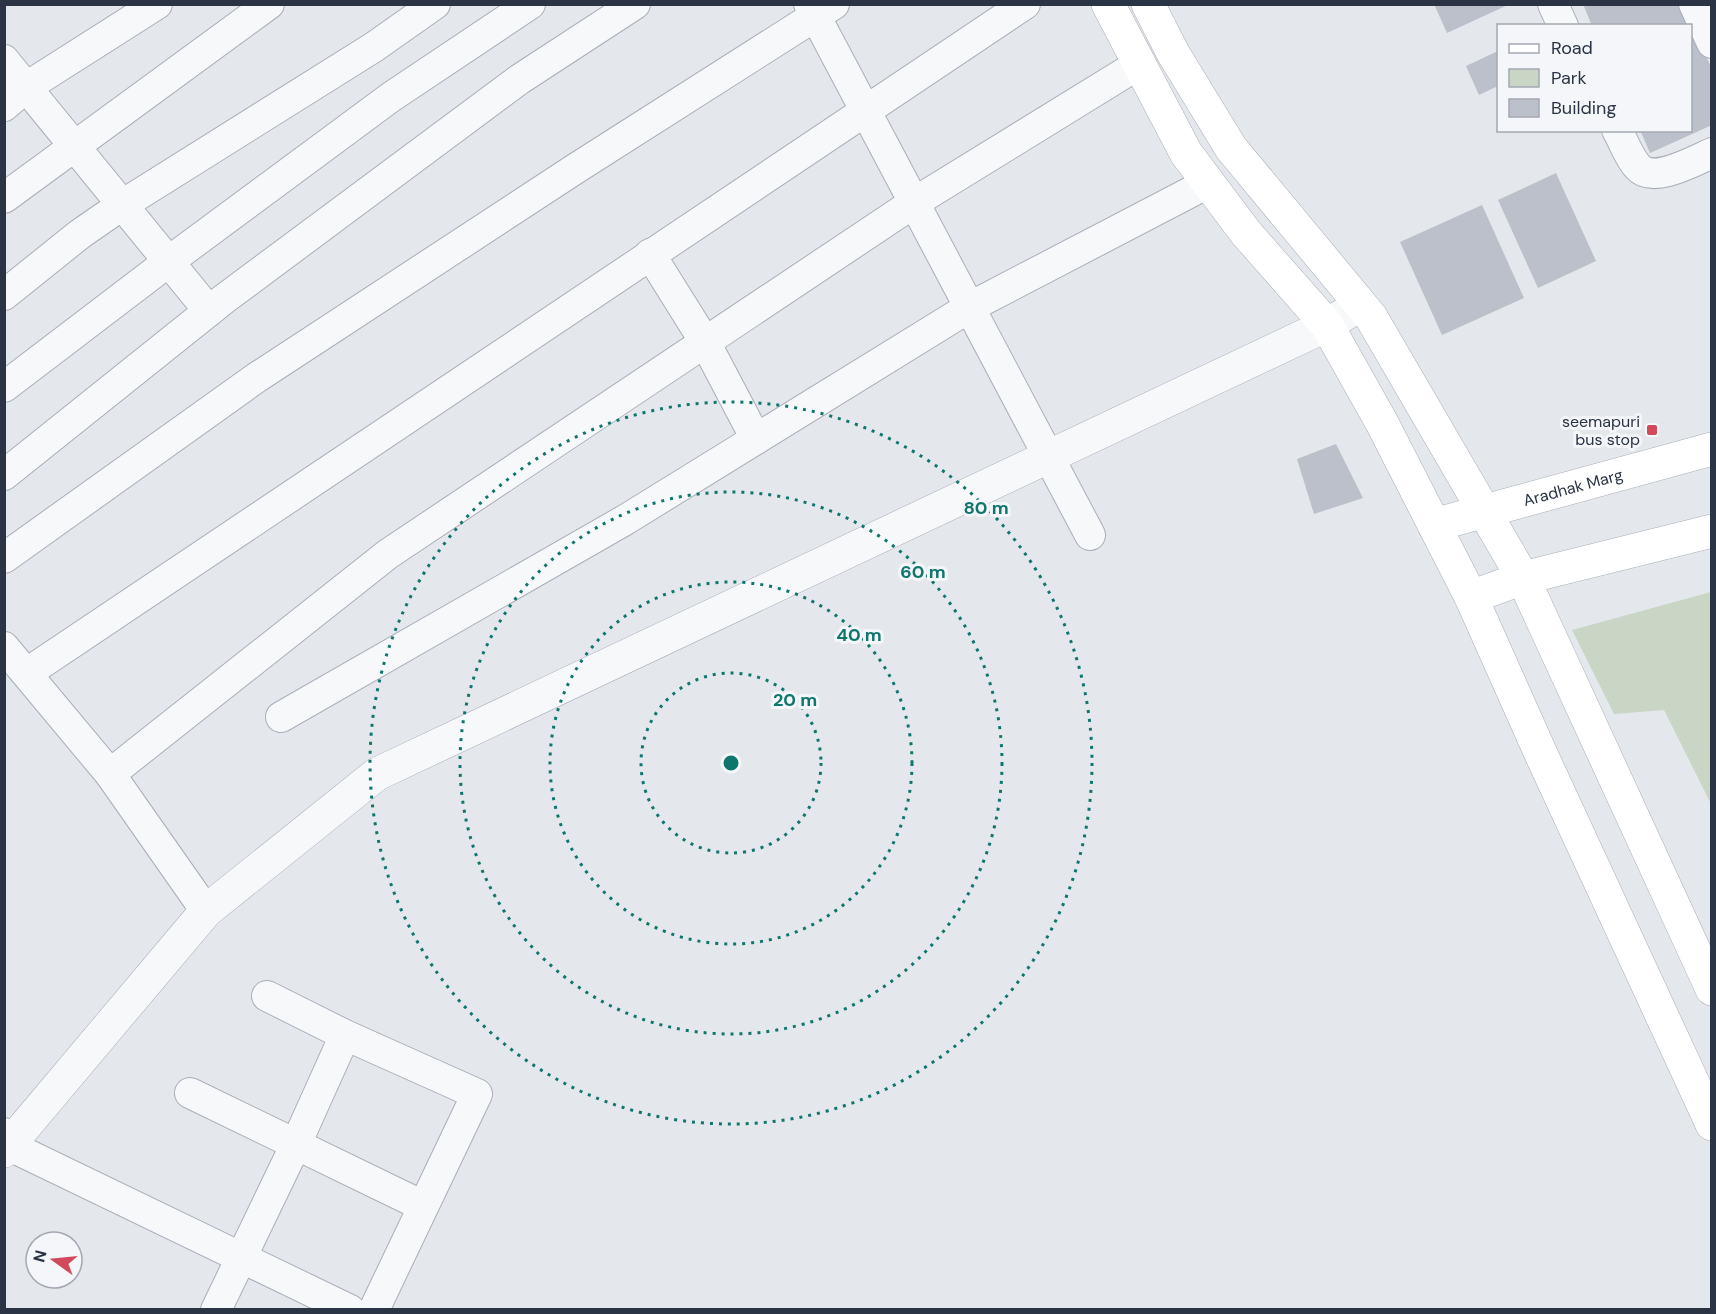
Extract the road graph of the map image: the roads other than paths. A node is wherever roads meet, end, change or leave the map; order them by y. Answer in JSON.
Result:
{"nodes":[{"id":1,"x":158,"y":4,"type":"edge"},
{"id":2,"x":269,"y":4,"type":"edge"},
{"id":3,"x":435,"y":4,"type":"edge"},
{"id":4,"x":530,"y":4,"type":"edge"},
{"id":5,"x":635,"y":4,"type":"edge"},
{"id":6,"x":1025,"y":4,"type":"edge"},
{"id":7,"x":1108,"y":4,"type":"edge"},
{"id":8,"x":1148,"y":4,"type":"edge"},
{"id":9,"x":1553,"y":4,"type":"edge"},
{"id":10,"x":1694,"y":4,"type":"edge"},
{"id":11,"x":819,"y":9,"type":"edge"},
{"id":12,"x":1562,"y":24,"type":"edge"},
{"id":13,"x":1712,"y":43,"type":"edge"},
{"id":14,"x":4,"y":60,"type":"edge"},
{"id":15,"x":1139,"y":64,"type":"junction"},
{"id":16,"x":15,"y":97,"type":"edge"},
{"id":17,"x":866,"y":110,"type":"junction"},
{"id":18,"x":1618,"y":132,"type":"edge"},
{"id":19,"x":74,"y":147,"type":"junction"},
{"id":20,"x":1712,"y":153,"type":"edge"},
{"id":21,"x":1208,"y":183,"type":"junction"},
{"id":22,"x":4,"y":198,"type":"edge"},
{"id":23,"x":915,"y":202,"type":"junction"},
{"id":24,"x":122,"y":205,"type":"junction"},
{"id":25,"x":650,"y":254,"type":"junction"},
{"id":26,"x":168,"y":262,"type":"junction"},
{"id":27,"x":4,"y":295,"type":"edge"},
{"id":28,"x":1360,"y":305,"type":"junction"},
{"id":29,"x":970,"y":308,"type":"junction"},
{"id":30,"x":209,"y":311,"type":"junction"},
{"id":31,"x":1327,"y":325,"type":"junction"},
{"id":32,"x":705,"y":342,"type":"junction"},
{"id":33,"x":4,"y":387,"type":"edge"},
{"id":34,"x":756,"y":439,"type":"junction"},
{"id":35,"x":1712,"y":449,"type":"edge"},
{"id":36,"x":1049,"y":457,"type":"junction"},
{"id":37,"x":4,"y":475,"type":"edge"},
{"id":38,"x":1484,"y":511,"type":"junction"},
{"id":39,"x":1434,"y":525,"type":"junction"},
{"id":40,"x":1712,"y":531,"type":"edge"},
{"id":41,"x":1090,"y":535,"type":"dead end"},
{"id":42,"x":4,"y":558,"type":"edge"},
{"id":43,"x":1523,"y":578,"type":"junction"},
{"id":44,"x":1471,"y":597,"type":"junction"},
{"id":45,"x":4,"y":647,"type":"edge"},
{"id":46,"x":27,"y":673,"type":"junction"},
{"id":47,"x":281,"y":717,"type":"dead end"},
{"id":48,"x":110,"y":774,"type":"junction"},
{"id":49,"x":206,"y":911,"type":"junction"},
{"id":50,"x":1712,"y":988,"type":"edge"},
{"id":51,"x":267,"y":996,"type":"dead end"},
{"id":52,"x":345,"y":1035,"type":"junction"},
{"id":53,"x":190,"y":1093,"type":"dead end"},
{"id":54,"x":1712,"y":1124,"type":"edge"},
{"id":55,"x":6,"y":1143,"type":"edge"},
{"id":56,"x":296,"y":1144,"type":"junction"},
{"id":57,"x":423,"y":1206,"type":"junction"},
{"id":58,"x":242,"y":1257,"type":"junction"},
{"id":59,"x":216,"y":1310,"type":"edge"},
{"id":60,"x":350,"y":1310,"type":"edge"},
{"id":61,"x":374,"y":1310,"type":"edge"}],
"edges":[{"from":1,"to":16,"type":"street"},
{"from":2,"to":19,"type":"street"},
{"from":3,"to":24,"type":"street"},
{"from":4,"to":26,"type":"street"},
{"from":5,"to":30,"type":"street"},
{"from":6,"to":17,"type":"street"},
{"from":7,"to":15,"type":"main road"},
{"from":8,"to":28,"type":"main road"},
{"from":9,"to":12,"type":"street"},
{"from":10,"to":13,"type":"street"},
{"from":11,"to":17,"type":"street"},
{"from":11,"to":42,"type":"street"},
{"from":14,"to":16,"type":"street"},
{"from":15,"to":21,"type":"main road"},
{"from":15,"to":23,"type":"street"},
{"from":16,"to":19,"type":"street"},
{"from":17,"to":23,"type":"street"},
{"from":17,"to":25,"type":"street"},
{"from":18,"to":20,"type":"street"},
{"from":19,"to":22,"type":"street"},
{"from":19,"to":24,"type":"street"},
{"from":21,"to":29,"type":"street"},
{"from":21,"to":31,"type":"main road"},
{"from":23,"to":29,"type":"street"},
{"from":23,"to":32,"type":"street"},
{"from":24,"to":26,"type":"street"},
{"from":24,"to":27,"type":"street"},
{"from":25,"to":32,"type":"street"},
{"from":25,"to":46,"type":"street"},
{"from":26,"to":30,"type":"street"},
{"from":26,"to":33,"type":"street"},
{"from":28,"to":31,"type":"street"},
{"from":28,"to":38,"type":"main road"},
{"from":29,"to":34,"type":"street"},
{"from":29,"to":36,"type":"street"},
{"from":30,"to":37,"type":"street"},
{"from":31,"to":36,"type":"street"},
{"from":31,"to":39,"type":"main road"},
{"from":32,"to":34,"type":"street"},
{"from":32,"to":48,"type":"street"},
{"from":34,"to":47,"type":"street"},
{"from":35,"to":38,"type":"main road","name":"Aradhak Marg"},
{"from":36,"to":41,"type":"street"},
{"from":36,"to":49,"type":"street"},
{"from":38,"to":39,"type":"main road","name":"Aradhak Marg"},
{"from":38,"to":43,"type":"main road"},
{"from":39,"to":44,"type":"main road"},
{"from":40,"to":43,"type":"main road"},
{"from":43,"to":44,"type":"main road"},
{"from":43,"to":50,"type":"main road"},
{"from":44,"to":54,"type":"main road"},
{"from":45,"to":46,"type":"street"},
{"from":46,"to":48,"type":"street"},
{"from":48,"to":49,"type":"street"},
{"from":49,"to":55,"type":"street"},
{"from":51,"to":52,"type":"street"},
{"from":52,"to":56,"type":"street"},
{"from":52,"to":57,"type":"street"},
{"from":53,"to":56,"type":"street"},
{"from":55,"to":58,"type":"street"},
{"from":56,"to":57,"type":"street"},
{"from":56,"to":58,"type":"street"},
{"from":57,"to":61,"type":"street"},
{"from":58,"to":59,"type":"street"},
{"from":58,"to":60,"type":"street"}]}
